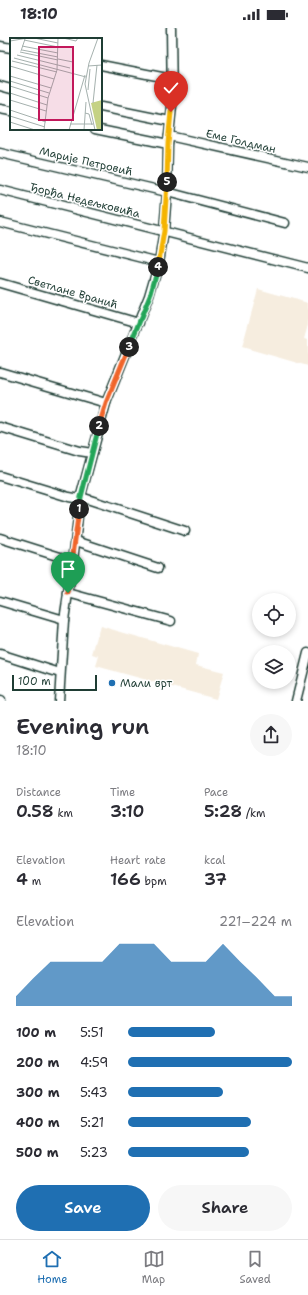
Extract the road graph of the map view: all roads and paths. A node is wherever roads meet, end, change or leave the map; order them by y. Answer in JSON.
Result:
{"nodes":[{"id":1,"x":171,"y":28,"type":"edge"},
{"id":2,"x":0,"y":46,"type":"edge"},
{"id":3,"x":10,"y":48,"type":"edge"},
{"id":4,"x":102,"y":65,"type":"edge"},
{"id":5,"x":172,"y":79,"type":"junction"},
{"id":6,"x":0,"y":86,"type":"edge"},
{"id":7,"x":10,"y":89,"type":"edge"},
{"id":8,"x":102,"y":107,"type":"edge"},
{"id":9,"x":0,"y":109,"type":"edge"},
{"id":10,"x":10,"y":111,"type":"edge"},
{"id":11,"x":170,"y":121,"type":"junction"},
{"id":12,"x":100,"y":130,"type":"edge"},
{"id":13,"x":169,"y":136,"type":"junction"},
{"id":14,"x":168,"y":144,"type":"junction"},
{"id":15,"x":0,"y":153,"type":"edge"},
{"id":16,"x":308,"y":168,"type":"edge"},
{"id":17,"x":0,"y":190,"type":"edge"},
{"id":18,"x":167,"y":192,"type":"junction"},
{"id":19,"x":0,"y":222,"type":"edge"},
{"id":20,"x":285,"y":223,"type":"dead end"},
{"id":21,"x":164,"y":231,"type":"junction"},
{"id":22,"x":159,"y":262,"type":"junction"},
{"id":23,"x":308,"y":268,"type":"edge"},
{"id":24,"x":0,"y":283,"type":"edge"},
{"id":25,"x":139,"y":323,"type":"junction"},
{"id":26,"x":0,"y":372,"type":"edge"},
{"id":27,"x":106,"y":403,"type":"junction"},
{"id":28,"x":0,"y":427,"type":"edge"},
{"id":29,"x":92,"y":453,"type":"junction"},
{"id":30,"x":0,"y":476,"type":"edge"},
{"id":31,"x":81,"y":498,"type":"junction"},
{"id":32,"x":185,"y":531,"type":"dead end"},
{"id":33,"x":0,"y":538,"type":"edge"},
{"id":34,"x":76,"y":541,"type":"junction"},
{"id":35,"x":73,"y":561,"type":"junction"},
{"id":36,"x":158,"y":568,"type":"dead end"},
{"id":37,"x":68,"y":593,"type":"junction"},
{"id":38,"x":0,"y":601,"type":"edge"},
{"id":39,"x":64,"y":620,"type":"junction"},
{"id":40,"x":171,"y":621,"type":"dead end"},
{"id":41,"x":308,"y":652,"type":"edge"},
{"id":42,"x":0,"y":654,"type":"edge"},
{"id":43,"x":60,"y":673,"type":"junction"},
{"id":44,"x":59,"y":701,"type":"edge"},
{"id":45,"x":296,"y":701,"type":"edge"}],
"edges":[{"from":1,"to":5,"type":"street"},
{"from":2,"to":3,"type":"street"},
{"from":4,"to":5,"type":"street"},
{"from":5,"to":11,"type":"street"},
{"from":6,"to":7,"type":"street"},
{"from":8,"to":11,"type":"street"},
{"from":9,"to":10,"type":"street"},
{"from":11,"to":13,"type":"street"},
{"from":12,"to":14,"type":"street"},
{"from":13,"to":14,"type":"street"},
{"from":13,"to":16,"type":"street","name":"Еме Голдман"},
{"from":14,"to":18,"type":"street"},
{"from":15,"to":18,"type":"street","name":"Марије Петровић"},
{"from":17,"to":21,"type":"street","name":"Ђорђа Недељковића"},
{"from":18,"to":20,"type":"street","name":"Марије Петровић"},
{"from":18,"to":21,"type":"street"},
{"from":19,"to":22,"type":"street"},
{"from":21,"to":22,"type":"street"},
{"from":21,"to":23,"type":"street","name":"Ђорђа Недељковића"},
{"from":22,"to":25,"type":"street"},
{"from":24,"to":25,"type":"street","name":"Светлане Вранић"},
{"from":25,"to":27,"type":"street"},
{"from":26,"to":27,"type":"street"},
{"from":27,"to":29,"type":"street"},
{"from":28,"to":29,"type":"street"},
{"from":29,"to":31,"type":"street"},
{"from":30,"to":31,"type":"street"},
{"from":31,"to":32,"type":"street"},
{"from":31,"to":34,"type":"street"},
{"from":33,"to":35,"type":"street"},
{"from":34,"to":35,"type":"street"},
{"from":34,"to":36,"type":"street"},
{"from":35,"to":37,"type":"street"},
{"from":37,"to":39,"type":"street"},
{"from":37,"to":40,"type":"street"},
{"from":38,"to":39,"type":"street"},
{"from":39,"to":43,"type":"street"},
{"from":41,"to":45,"type":"street"},
{"from":42,"to":43,"type":"street"},
{"from":43,"to":44,"type":"street"}]}
